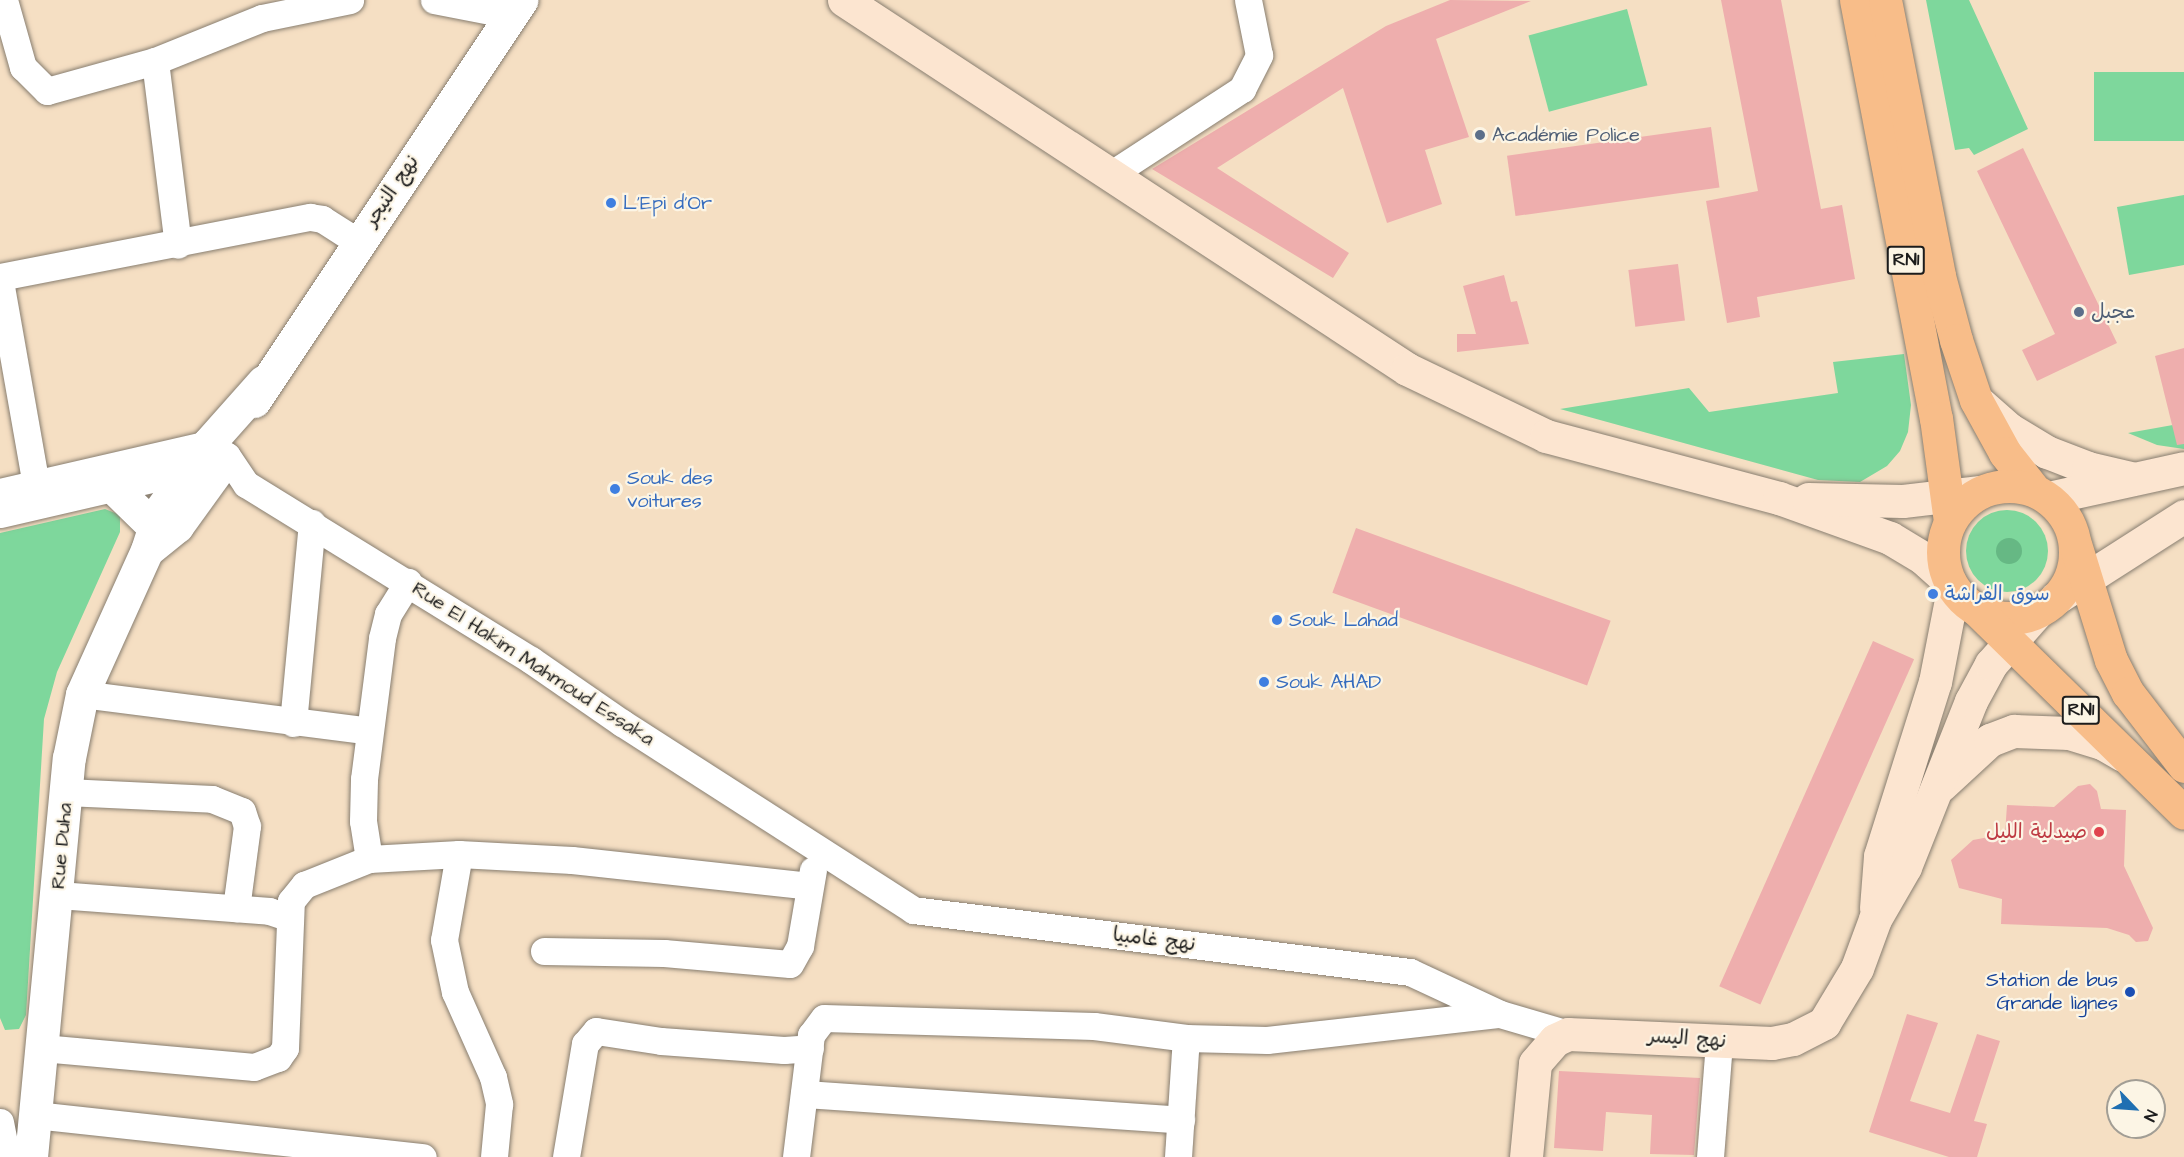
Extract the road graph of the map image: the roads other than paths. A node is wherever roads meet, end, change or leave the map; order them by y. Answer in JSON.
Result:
{"nodes":[{"id":1,"x":4,"y":0,"type":"edge"},
{"id":2,"x":350,"y":0,"type":"edge"},
{"id":3,"x":434,"y":0,"type":"edge"},
{"id":4,"x":844,"y":0,"type":"edge"},
{"id":5,"x":1248,"y":0,"type":"edge"},
{"id":6,"x":1856,"y":0,"type":"edge"},
{"id":7,"x":1885,"y":0,"type":"edge"},
{"id":8,"x":516,"y":8,"type":"edge"},
{"id":9,"x":155,"y":61,"type":"junction"},
{"id":10,"x":1110,"y":175,"type":"junction"},
{"id":11,"x":358,"y":242,"type":"junction"},
{"id":12,"x":178,"y":245,"type":"junction"},
{"id":13,"x":0,"y":279,"type":"edge"},
{"id":14,"x":1976,"y":400,"type":"junction"},
{"id":15,"x":218,"y":450,"type":"junction"},
{"id":16,"x":2184,"y":468,"type":"edge"},
{"id":17,"x":200,"y":476,"type":"junction"},
{"id":18,"x":2131,"y":478,"type":"junction"},
{"id":19,"x":246,"y":484,"type":"junction"},
{"id":20,"x":116,"y":489,"type":"junction"},
{"id":21,"x":0,"y":492,"type":"edge"},
{"id":22,"x":2042,"y":494,"type":"junction"},
{"id":23,"x":38,"y":495,"type":"junction"},
{"id":24,"x":1779,"y":498,"type":"junction"},
{"id":25,"x":1948,"y":510,"type":"junction"},
{"id":26,"x":0,"y":514,"type":"edge"},
{"id":27,"x":2184,"y":516,"type":"edge"},
{"id":28,"x":312,"y":523,"type":"junction"},
{"id":29,"x":150,"y":537,"type":"junction"},
{"id":30,"x":2074,"y":541,"type":"junction"},
{"id":31,"x":2087,"y":577,"type":"junction"},
{"id":32,"x":408,"y":582,"type":"junction"},
{"id":33,"x":1960,"y":593,"type":"junction"},
{"id":34,"x":2047,"y":605,"type":"junction"},
{"id":35,"x":2008,"y":641,"type":"junction"},
{"id":36,"x":82,"y":694,"type":"junction"},
{"id":37,"x":293,"y":723,"type":"junction"},
{"id":38,"x":369,"y":731,"type":"junction"},
{"id":39,"x":2134,"y":762,"type":"junction"},
{"id":40,"x":2184,"y":766,"type":"edge"},
{"id":41,"x":66,"y":792,"type":"junction"},
{"id":42,"x":1932,"y":795,"type":"junction"},
{"id":43,"x":2184,"y":813,"type":"edge"},
{"id":44,"x":817,"y":848,"type":"junction"},
{"id":45,"x":459,"y":854,"type":"junction"},
{"id":46,"x":369,"y":859,"type":"junction"},
{"id":47,"x":810,"y":886,"type":"junction"},
{"id":48,"x":58,"y":895,"type":"junction"},
{"id":49,"x":236,"y":909,"type":"junction"},
{"id":50,"x":290,"y":918,"type":"junction"},
{"id":51,"x":1875,"y":919,"type":"junction"},
{"id":52,"x":544,"y":951,"type":"dead end"},
{"id":53,"x":1500,"y":1014,"type":"junction"},
{"id":54,"x":1568,"y":1034,"type":"junction"},
{"id":55,"x":1186,"y":1038,"type":"junction"},
{"id":56,"x":1719,"y":1042,"type":"junction"},
{"id":57,"x":810,"y":1047,"type":"junction"},
{"id":58,"x":42,"y":1048,"type":"junction"},
{"id":59,"x":804,"y":1094,"type":"junction"},
{"id":60,"x":35,"y":1115,"type":"junction"},
{"id":61,"x":1181,"y":1120,"type":"junction"},
{"id":62,"x":0,"y":1122,"type":"edge"},
{"id":63,"x":7,"y":1157,"type":"edge"},
{"id":64,"x":31,"y":1157,"type":"edge"},
{"id":65,"x":423,"y":1157,"type":"edge"},
{"id":66,"x":494,"y":1157,"type":"edge"},
{"id":67,"x":566,"y":1157,"type":"edge"},
{"id":68,"x":796,"y":1157,"type":"edge"},
{"id":69,"x":1178,"y":1157,"type":"edge"},
{"id":70,"x":1532,"y":1157,"type":"edge"},
{"id":71,"x":1710,"y":1157,"type":"edge"}],
"edges":[{"from":1,"to":9,"type":"street"},
{"from":2,"to":9,"type":"street"},
{"from":3,"to":8,"type":"street"},
{"from":4,"to":10,"type":"main road"},
{"from":5,"to":10,"type":"street"},
{"from":6,"to":25,"type":"main road","number":"RN1"},
{"from":7,"to":14,"type":"main road","number":"RN1"},
{"from":8,"to":11,"type":"street","name":"نهج النيجر"},
{"from":9,"to":12,"type":"street"},
{"from":10,"to":24,"type":"main road"},
{"from":11,"to":12,"type":"street"},
{"from":11,"to":15,"type":"street","name":"نهج النيجر"},
{"from":12,"to":13,"type":"street"},
{"from":13,"to":23,"type":"street"},
{"from":14,"to":18,"type":"main road"},
{"from":14,"to":22,"type":"main road","number":"RN1"},
{"from":15,"to":17,"type":"street","name":"Rue Duha"},
{"from":15,"to":19,"type":"street"},
{"from":15,"to":23,"type":"street"},
{"from":16,"to":18,"type":"main road"},
{"from":17,"to":19,"type":"street"},
{"from":17,"to":20,"type":"street"},
{"from":17,"to":29,"type":"street","name":"Rue Duha"},
{"from":18,"to":22,"type":"main road"},
{"from":19,"to":28,"type":"street","name":"Rue El Hakim Mahmoud Essaka"},
{"from":20,"to":23,"type":"street"},
{"from":20,"to":29,"type":"street"},
{"from":21,"to":23,"type":"street"},
{"from":22,"to":25,"type":"main road"},
{"from":22,"to":30,"type":"main road","number":"RN1"},
{"from":23,"to":26,"type":"street"},
{"from":24,"to":25,"type":"main road"},
{"from":24,"to":33,"type":"main road"},
{"from":25,"to":33,"type":"main road","number":"RN1"},
{"from":27,"to":31,"type":"main road"},
{"from":28,"to":32,"type":"street","name":"Rue El Hakim Mahmoud Essaka"},
{"from":28,"to":37,"type":"street"},
{"from":29,"to":36,"type":"street","name":"Rue Duha"},
{"from":30,"to":31,"type":"main road","number":"RN1"},
{"from":30,"to":34,"type":"main road","number":"RN1"},
{"from":31,"to":34,"type":"main road"},
{"from":31,"to":40,"type":"main road","number":"RN1"},
{"from":32,"to":38,"type":"street"},
{"from":32,"to":44,"type":"street","name":"Rue El Hakim Mahmoud Essaka"},
{"from":33,"to":34,"type":"main road"},
{"from":33,"to":35,"type":"main road","number":"RN1"},
{"from":33,"to":51,"type":"main road"},
{"from":34,"to":35,"type":"main road"},
{"from":35,"to":39,"type":"main road","number":"RN1"},
{"from":35,"to":42,"type":"main road"},
{"from":36,"to":37,"type":"street"},
{"from":36,"to":41,"type":"street","name":"Rue Duha"},
{"from":37,"to":38,"type":"street"},
{"from":38,"to":46,"type":"street"},
{"from":39,"to":42,"type":"main road"},
{"from":39,"to":43,"type":"main road","number":"RN1"},
{"from":41,"to":48,"type":"street","name":"Rue Duha"},
{"from":41,"to":49,"type":"street"},
{"from":42,"to":51,"type":"main road"},
{"from":44,"to":47,"type":"street"},
{"from":44,"to":53,"type":"street","name":"نهج غامبيا"},
{"from":45,"to":46,"type":"street"},
{"from":45,"to":47,"type":"street"},
{"from":45,"to":66,"type":"street"},
{"from":46,"to":50,"type":"street"},
{"from":47,"to":52,"type":"street"},
{"from":48,"to":49,"type":"street"},
{"from":48,"to":58,"type":"street","name":"Rue Duha"},
{"from":49,"to":50,"type":"street"},
{"from":50,"to":58,"type":"street"},
{"from":51,"to":56,"type":"main road","name":"نهج اليسر"},
{"from":53,"to":54,"type":"street"},
{"from":53,"to":55,"type":"street"},
{"from":54,"to":56,"type":"main road","name":"نهج اليسر"},
{"from":54,"to":70,"type":"main road"},
{"from":55,"to":57,"type":"street"},
{"from":55,"to":61,"type":"street"},
{"from":56,"to":71,"type":"street"},
{"from":57,"to":59,"type":"street"},
{"from":57,"to":67,"type":"street"},
{"from":58,"to":60,"type":"street","name":"Rue Duha"},
{"from":59,"to":61,"type":"street"},
{"from":59,"to":68,"type":"street"},
{"from":60,"to":64,"type":"street","name":"Rue Duha"},
{"from":60,"to":65,"type":"street"},
{"from":61,"to":69,"type":"street"},
{"from":62,"to":63,"type":"street"}]}
